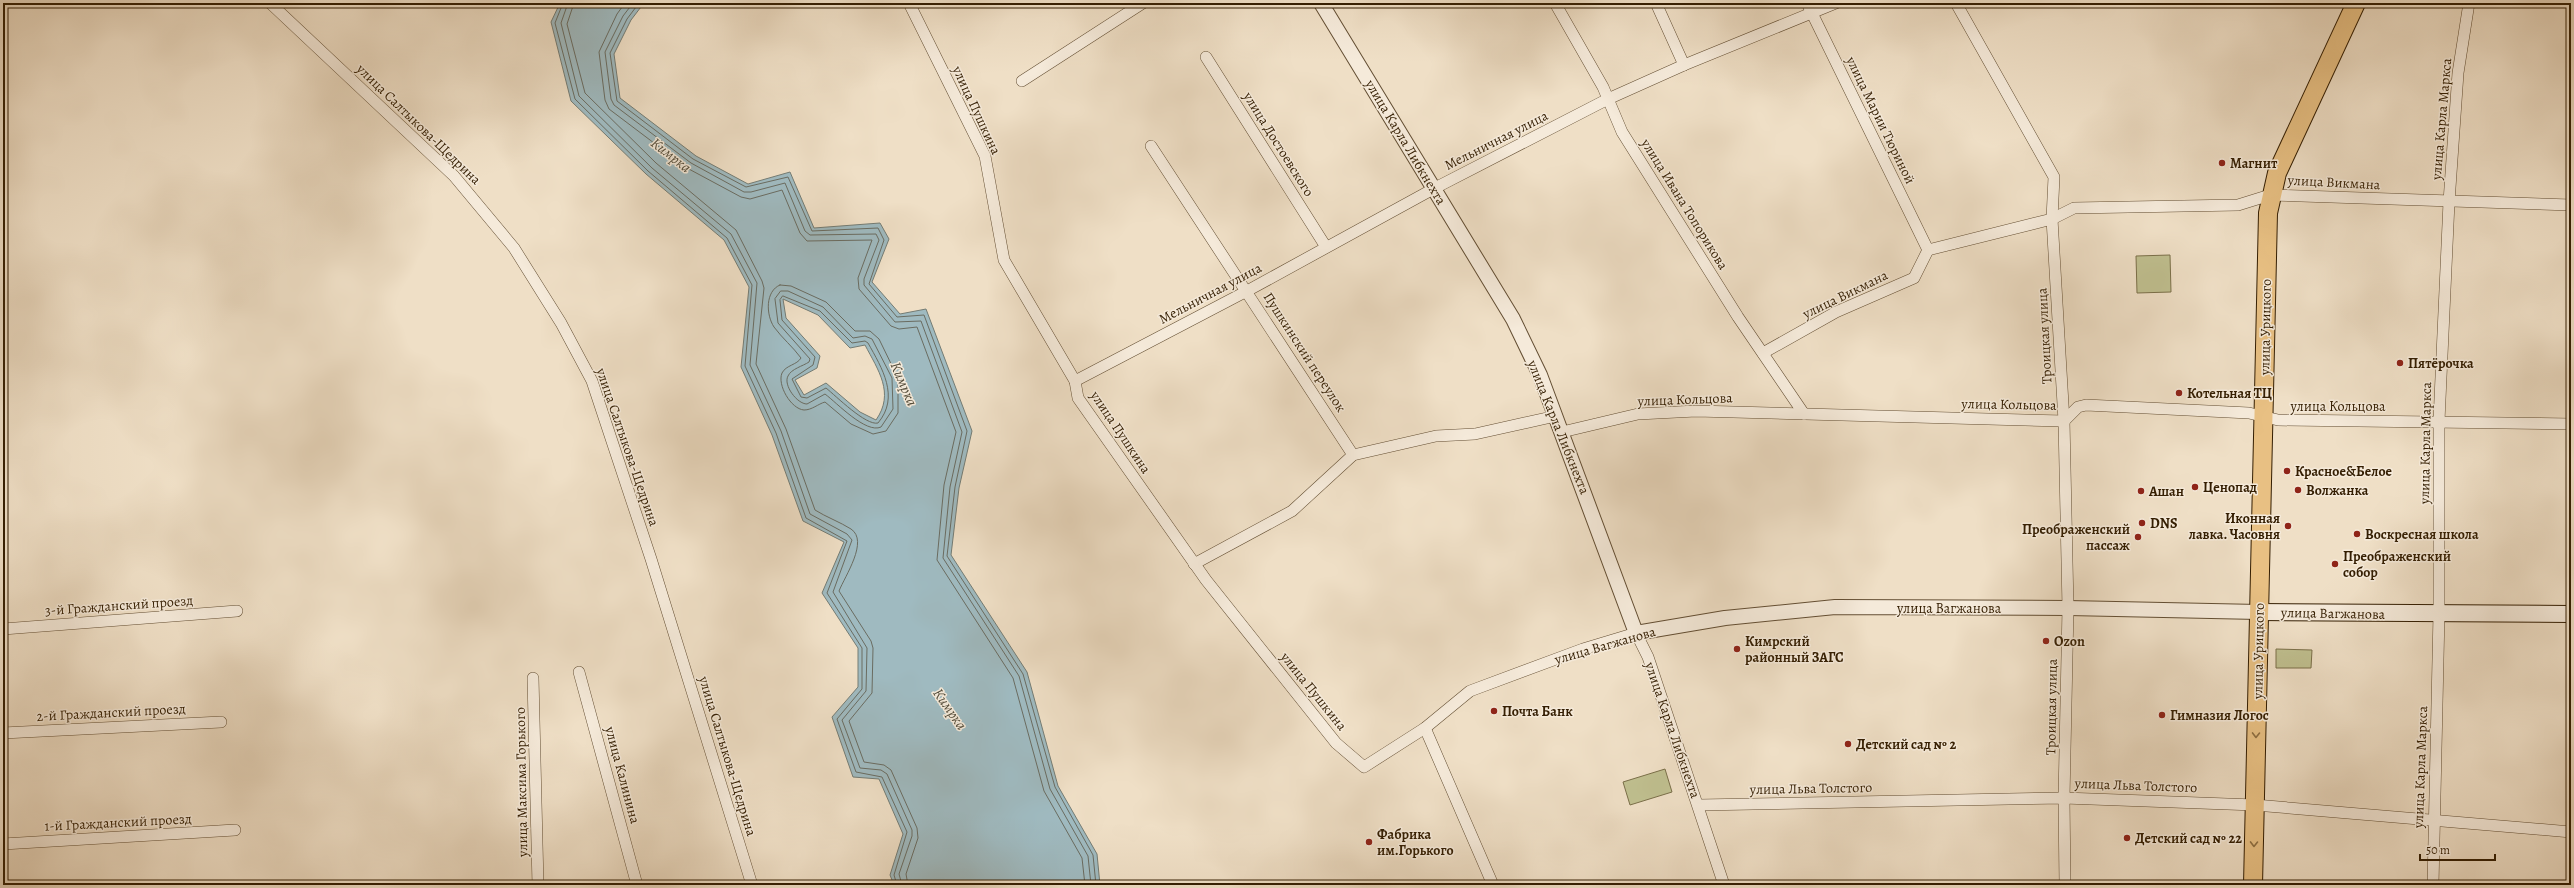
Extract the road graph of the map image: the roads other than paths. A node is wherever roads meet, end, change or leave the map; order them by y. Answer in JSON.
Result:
{"nodes":[{"id":1,"x":270,"y":3,"type":"edge"},
{"id":2,"x":909,"y":3,"type":"edge"},
{"id":3,"x":1143,"y":3,"type":"edge"},
{"id":4,"x":1321,"y":3,"type":"edge"},
{"id":5,"x":1555,"y":3,"type":"edge"},
{"id":6,"x":1656,"y":3,"type":"edge"},
{"id":7,"x":1836,"y":3,"type":"edge"},
{"id":8,"x":1956,"y":3,"type":"edge"},
{"id":9,"x":2356,"y":3,"type":"edge"},
{"id":10,"x":2469,"y":3,"type":"edge"},
{"id":11,"x":1809,"y":8,"type":"edge"},
{"id":12,"x":1206,"y":56,"type":"dead end"},
{"id":13,"x":1684,"y":65,"type":"junction"},
{"id":14,"x":1022,"y":81,"type":"dead end"},
{"id":15,"x":1608,"y":99,"type":"junction"},
{"id":16,"x":1151,"y":146,"type":"dead end"},
{"id":17,"x":1435,"y":188,"type":"junction"},
{"id":18,"x":2270,"y":194,"type":"junction"},
{"id":19,"x":2449,"y":202,"type":"junction"},
{"id":20,"x":2571,"y":205,"type":"edge"},
{"id":21,"x":2052,"y":219,"type":"junction"},
{"id":22,"x":1326,"y":247,"type":"junction"},
{"id":23,"x":1928,"y":250,"type":"junction"},
{"id":24,"x":1247,"y":291,"type":"junction"},
{"id":25,"x":1764,"y":353,"type":"junction"},
{"id":26,"x":1075,"y":381,"type":"junction"},
{"id":27,"x":1804,"y":414,"type":"junction"},
{"id":28,"x":1556,"y":416,"type":"junction"},
{"id":29,"x":2264,"y":416,"type":"junction"},
{"id":30,"x":2064,"y":421,"type":"junction"},
{"id":31,"x":2439,"y":421,"type":"junction"},
{"id":32,"x":2571,"y":424,"type":"edge"},
{"id":33,"x":1562,"y":432,"type":"junction"},
{"id":34,"x":1354,"y":455,"type":"junction"},
{"id":35,"x":1194,"y":564,"type":"junction"},
{"id":36,"x":2068,"y":608,"type":"junction"},
{"id":37,"x":237,"y":611,"type":"dead end"},
{"id":38,"x":2259,"y":612,"type":"junction"},
{"id":39,"x":2439,"y":614,"type":"junction"},
{"id":40,"x":2571,"y":614,"type":"edge"},
{"id":41,"x":3,"y":629,"type":"edge"},
{"id":42,"x":1636,"y":633,"type":"junction"},
{"id":43,"x":579,"y":672,"type":"dead end"},
{"id":44,"x":533,"y":678,"type":"dead end"},
{"id":45,"x":221,"y":722,"type":"dead end"},
{"id":46,"x":1426,"y":728,"type":"junction"},
{"id":47,"x":3,"y":733,"type":"edge"},
{"id":48,"x":1364,"y":766,"type":"joint"},
{"id":49,"x":2064,"y":798,"type":"junction"},
{"id":50,"x":1699,"y":805,"type":"junction"},
{"id":51,"x":2255,"y":805,"type":"junction"},
{"id":52,"x":2433,"y":820,"type":"junction"},
{"id":53,"x":235,"y":830,"type":"dead end"},
{"id":54,"x":2571,"y":832,"type":"edge"},
{"id":55,"x":3,"y":844,"type":"edge"},
{"id":56,"x":538,"y":885,"type":"edge"},
{"id":57,"x":637,"y":885,"type":"edge"},
{"id":58,"x":752,"y":885,"type":"edge"},
{"id":59,"x":1493,"y":885,"type":"edge"},
{"id":60,"x":1724,"y":885,"type":"edge"},
{"id":61,"x":2065,"y":885,"type":"edge"},
{"id":62,"x":2253,"y":885,"type":"edge"},
{"id":63,"x":2433,"y":885,"type":"edge"}],
"edges":[{"from":1,"to":58,"type":"street","name":"улица Салтыкова-Щедрина"},
{"from":2,"to":26,"type":"street","name":"улица Пушкина"},
{"from":3,"to":14,"type":"street"},
{"from":4,"to":17,"type":"street","name":"улица Карла Либкнехта"},
{"from":5,"to":15,"type":"street","name":"улица Ивана Топорикова"},
{"from":6,"to":13,"type":"street"},
{"from":7,"to":11,"type":"street","name":"Мельничная улица"},
{"from":8,"to":21,"type":"street","name":"Троицкая улица"},
{"from":9,"to":18,"type":"main road","name":"улица Урицкого"},
{"from":10,"to":19,"type":"street","name":"улица Карла Маркса"},
{"from":11,"to":13,"type":"street","name":"Мельничная улица"},
{"from":11,"to":23,"type":"street","name":"улица Марии Тюриной"},
{"from":12,"to":22,"type":"street","name":"улица Достоевского"},
{"from":13,"to":15,"type":"street","name":"Мельничная улица"},
{"from":15,"to":17,"type":"street","name":"Мельничная улица"},
{"from":15,"to":25,"type":"street","name":"улица Ивана Топорикова"},
{"from":16,"to":24,"type":"street","name":"Пушкинский переулок"},
{"from":17,"to":22,"type":"street","name":"Мельничная улица"},
{"from":17,"to":28,"type":"street","name":"улица Карла Либкнехта"},
{"from":18,"to":19,"type":"street","name":"улица Викмана"},
{"from":18,"to":21,"type":"street","name":"улица Викмана"},
{"from":18,"to":29,"type":"main road","name":"улица Урицкого"},
{"from":19,"to":20,"type":"street","name":"улица Викмана"},
{"from":19,"to":31,"type":"street","name":"улица Карла Маркса"},
{"from":21,"to":23,"type":"street","name":"улица Викмана"},
{"from":21,"to":30,"type":"street","name":"Троицкая улица"},
{"from":22,"to":24,"type":"street","name":"Мельничная улица"},
{"from":23,"to":25,"type":"street","name":"улица Викмана"},
{"from":24,"to":26,"type":"street","name":"Мельничная улица"},
{"from":24,"to":34,"type":"street","name":"Пушкинский переулок"},
{"from":25,"to":27,"type":"street","name":"улица Ивана Топорикова"},
{"from":26,"to":35,"type":"street","name":"улица Пушкина"},
{"from":27,"to":30,"type":"street","name":"улица Кольцова"},
{"from":27,"to":33,"type":"street","name":"улица Кольцова"},
{"from":28,"to":33,"type":"street","name":"улица Карла Либкнехта"},
{"from":28,"to":34,"type":"street"},
{"from":29,"to":30,"type":"street","name":"улица Кольцова"},
{"from":29,"to":31,"type":"street","name":"улица Кольцова"},
{"from":29,"to":38,"type":"main road","name":"улица Урицкого"},
{"from":30,"to":36,"type":"street","name":"Троицкая улица"},
{"from":31,"to":32,"type":"street","name":"улица Кольцова"},
{"from":31,"to":39,"type":"street","name":"улица Карла Маркса"},
{"from":33,"to":42,"type":"street","name":"улица Карла Либкнехта"},
{"from":34,"to":35,"type":"street"},
{"from":35,"to":48,"type":"street","name":"улица Пушкина"},
{"from":36,"to":38,"type":"street","name":"улица Вагжанова"},
{"from":36,"to":42,"type":"street","name":"улица Вагжанова"},
{"from":36,"to":49,"type":"street","name":"Троицкая улица"},
{"from":37,"to":41,"type":"street","name":"3-й Гражданский проезд"},
{"from":38,"to":39,"type":"main road","name":"улица Вагжанова"},
{"from":38,"to":51,"type":"main road","name":"улица Урицкого","one_way":true},
{"from":39,"to":40,"type":"main road","name":"улица Вагжанова"},
{"from":39,"to":52,"type":"street","name":"улица Карла Маркса"},
{"from":42,"to":46,"type":"street","name":"улица Вагжанова"},
{"from":42,"to":50,"type":"street","name":"улица Карла Либкнехта"},
{"from":43,"to":57,"type":"street","name":"улица Калинина"},
{"from":44,"to":56,"type":"street","name":"улица Максима Горького"},
{"from":45,"to":47,"type":"street","name":"2-й Гражданский проезд"},
{"from":46,"to":48,"type":"street","name":"улица Вагжанова"},
{"from":46,"to":59,"type":"street"},
{"from":49,"to":50,"type":"street","name":"улица Льва Толстого"},
{"from":49,"to":51,"type":"street","name":"улица Льва Толстого"},
{"from":49,"to":61,"type":"street","name":"Троицкая улица"},
{"from":50,"to":60,"type":"street","name":"улица Карла Либкнехта"},
{"from":51,"to":52,"type":"street","name":"улица Льва Толстого"},
{"from":51,"to":62,"type":"main road","name":"улица Урицкого","one_way":true},
{"from":52,"to":54,"type":"street","name":"улица Льва Толстого"},
{"from":52,"to":63,"type":"street","name":"улица Карла Маркса"},
{"from":53,"to":55,"type":"street","name":"1-й Гражданский проезд"}]}
